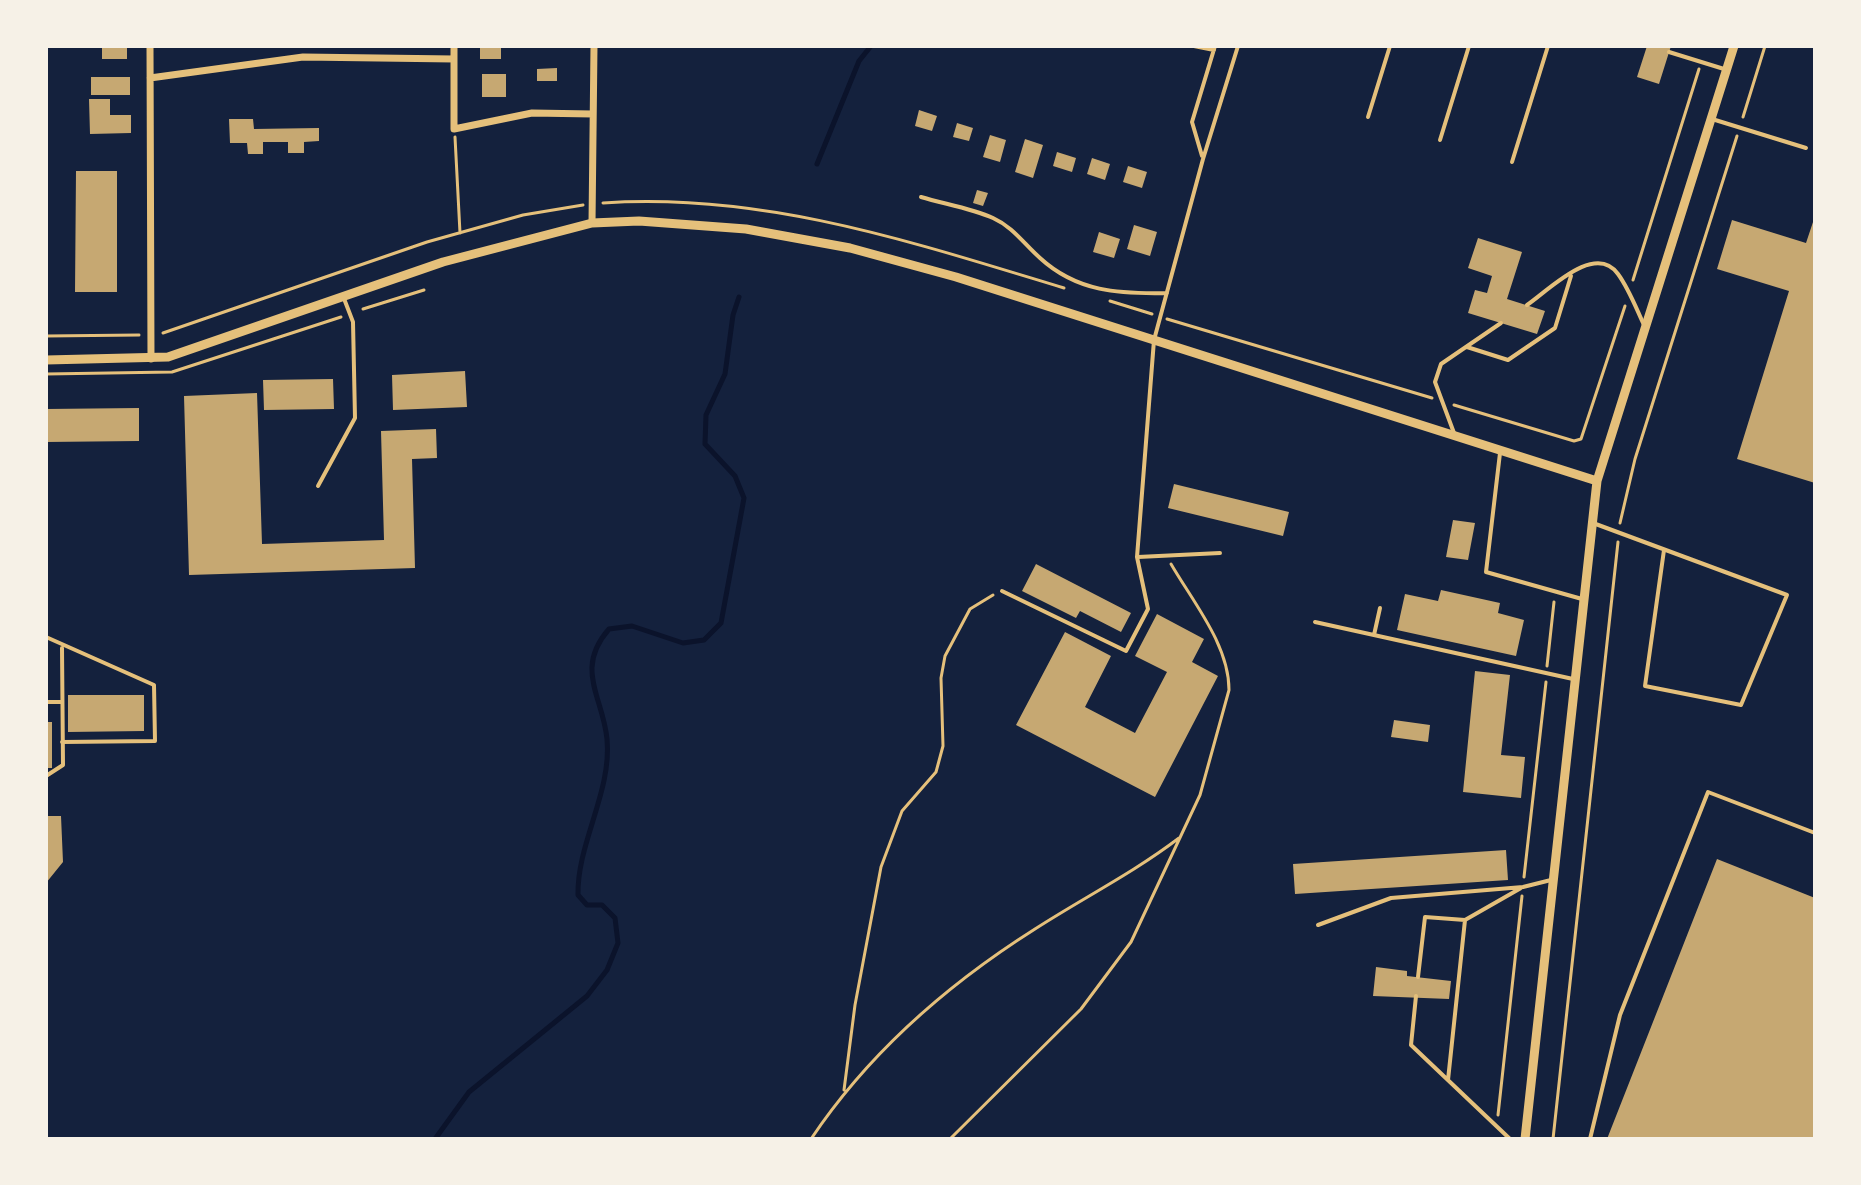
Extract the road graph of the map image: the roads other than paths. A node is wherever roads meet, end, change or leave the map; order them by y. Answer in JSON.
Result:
{"nodes":[{"id":1,"x":150,"y":46,"type":"edge"},
{"id":2,"x":303,"y":46,"type":"edge"},
{"id":3,"x":454,"y":46,"type":"edge"},
{"id":4,"x":594,"y":46,"type":"edge"},
{"id":5,"x":1194,"y":46,"type":"edge"},
{"id":6,"x":1238,"y":46,"type":"edge"},
{"id":7,"x":1390,"y":46,"type":"edge"},
{"id":8,"x":1469,"y":46,"type":"edge"},
{"id":9,"x":1548,"y":46,"type":"edge"},
{"id":10,"x":1734,"y":46,"type":"edge"},
{"id":11,"x":1215,"y":48,"type":"edge"},
{"id":12,"x":1669,"y":52,"type":"dead end"},
{"id":13,"x":303,"y":57,"type":"junction"},
{"id":14,"x":454,"y":59,"type":"junction"},
{"id":15,"x":1726,"y":70,"type":"junction"},
{"id":16,"x":150,"y":78,"type":"junction"},
{"id":17,"x":593,"y":114,"type":"junction"},
{"id":18,"x":1368,"y":117,"type":"dead end"},
{"id":19,"x":1711,"y":119,"type":"junction"},
{"id":20,"x":1440,"y":140,"type":"dead end"},
{"id":21,"x":1806,"y":148,"type":"dead end"},
{"id":22,"x":1203,"y":159,"type":"junction"},
{"id":23,"x":1512,"y":162,"type":"dead end"},
{"id":24,"x":921,"y":197,"type":"dead end"},
{"id":25,"x":592,"y":223,"type":"junction"},
{"id":26,"x":1572,"y":274,"type":"junction"},
{"id":27,"x":1167,"y":293,"type":"junction"},
{"id":28,"x":343,"y":296,"type":"junction"},
{"id":29,"x":1527,"y":305,"type":"dead end"},
{"id":30,"x":1501,"y":323,"type":"dead end"},
{"id":31,"x":1645,"y":327,"type":"junction"},
{"id":32,"x":1154,"y":340,"type":"junction"},
{"id":33,"x":1467,"y":347,"type":"junction"},
{"id":34,"x":151,"y":359,"type":"junction"},
{"id":35,"x":46,"y":360,"type":"edge"},
{"id":36,"x":1455,"y":436,"type":"junction"},
{"id":37,"x":1500,"y":450,"type":"junction"},
{"id":38,"x":1597,"y":481,"type":"junction"},
{"id":39,"x":318,"y":486,"type":"dead end"},
{"id":40,"x":1593,"y":522,"type":"junction"},
{"id":41,"x":1664,"y":550,"type":"junction"},
{"id":42,"x":1220,"y":553,"type":"dead end"},
{"id":43,"x":1137,"y":557,"type":"junction"},
{"id":44,"x":1002,"y":591,"type":"road end"},
{"id":45,"x":1584,"y":600,"type":"junction"},
{"id":46,"x":1380,"y":608,"type":"dead end"},
{"id":47,"x":1315,"y":622,"type":"dead end"},
{"id":48,"x":1374,"y":635,"type":"junction"},
{"id":49,"x":46,"y":637,"type":"edge"},
{"id":50,"x":62,"y":648,"type":"junction"},
{"id":51,"x":1575,"y":680,"type":"junction"},
{"id":52,"x":46,"y":702,"type":"edge"},
{"id":53,"x":62,"y":702,"type":"junction"},
{"id":54,"x":62,"y":742,"type":"junction"},
{"id":55,"x":46,"y":776,"type":"edge"},
{"id":56,"x":1815,"y":833,"type":"edge"},
{"id":57,"x":1554,"y":879,"type":"junction"},
{"id":58,"x":1523,"y":887,"type":"junction"},
{"id":59,"x":1465,"y":920,"type":"junction"},
{"id":60,"x":1318,"y":925,"type":"dead end"},
{"id":61,"x":1418,"y":977,"type":"dead end"},
{"id":62,"x":1416,"y":996,"type":"dead end"},
{"id":63,"x":1448,"y":1080,"type":"junction"},
{"id":64,"x":1510,"y":1139,"type":"edge"},
{"id":65,"x":1525,"y":1139,"type":"edge"},
{"id":66,"x":1590,"y":1139,"type":"edge"}],
"edges":[{"from":1,"to":16,"type":"street"},
{"from":2,"to":13,"type":"street"},
{"from":3,"to":14,"type":"street"},
{"from":4,"to":17,"type":"street"},
{"from":5,"to":11,"type":"lane"},
{"from":6,"to":22,"type":"lane"},
{"from":7,"to":18,"type":"lane"},
{"from":8,"to":20,"type":"lane"},
{"from":9,"to":23,"type":"lane"},
{"from":10,"to":15,"type":"street"},
{"from":11,"to":22,"type":"lane"},
{"from":12,"to":15,"type":"lane"},
{"from":13,"to":14,"type":"street"},
{"from":13,"to":16,"type":"street"},
{"from":14,"to":17,"type":"street"},
{"from":15,"to":19,"type":"street"},
{"from":16,"to":34,"type":"street"},
{"from":17,"to":25,"type":"street"},
{"from":19,"to":21,"type":"lane"},
{"from":19,"to":31,"type":"street"},
{"from":22,"to":27,"type":"lane"},
{"from":24,"to":27,"type":"lane"},
{"from":25,"to":28,"type":"street"},
{"from":25,"to":32,"type":"street"},
{"from":26,"to":29,"type":"lane"},
{"from":26,"to":31,"type":"lane"},
{"from":26,"to":33,"type":"lane"},
{"from":27,"to":32,"type":"lane"},
{"from":28,"to":34,"type":"street"},
{"from":28,"to":39,"type":"lane"},
{"from":30,"to":33,"type":"lane"},
{"from":31,"to":38,"type":"street"},
{"from":32,"to":36,"type":"street"},
{"from":32,"to":43,"type":"lane"},
{"from":33,"to":36,"type":"lane"},
{"from":34,"to":35,"type":"street"},
{"from":36,"to":37,"type":"street"},
{"from":37,"to":38,"type":"street"},
{"from":37,"to":45,"type":"lane"},
{"from":38,"to":40,"type":"street"},
{"from":40,"to":41,"type":"lane"},
{"from":40,"to":45,"type":"street"},
{"from":41,"to":41,"type":"lane"},
{"from":42,"to":43,"type":"lane"},
{"from":43,"to":44,"type":"lane"},
{"from":45,"to":51,"type":"street"},
{"from":46,"to":48,"type":"lane"},
{"from":47,"to":48,"type":"lane"},
{"from":48,"to":51,"type":"lane"},
{"from":49,"to":50,"type":"lane"},
{"from":50,"to":53,"type":"lane"},
{"from":50,"to":54,"type":"lane"},
{"from":51,"to":57,"type":"street"},
{"from":52,"to":53,"type":"lane"},
{"from":53,"to":54,"type":"lane"},
{"from":54,"to":55,"type":"lane"},
{"from":56,"to":66,"type":"lane"},
{"from":57,"to":58,"type":"lane"},
{"from":57,"to":65,"type":"street"},
{"from":58,"to":59,"type":"lane"},
{"from":58,"to":60,"type":"lane"},
{"from":59,"to":61,"type":"lane"},
{"from":59,"to":63,"type":"lane"},
{"from":62,"to":63,"type":"lane"},
{"from":63,"to":64,"type":"lane"}]}
